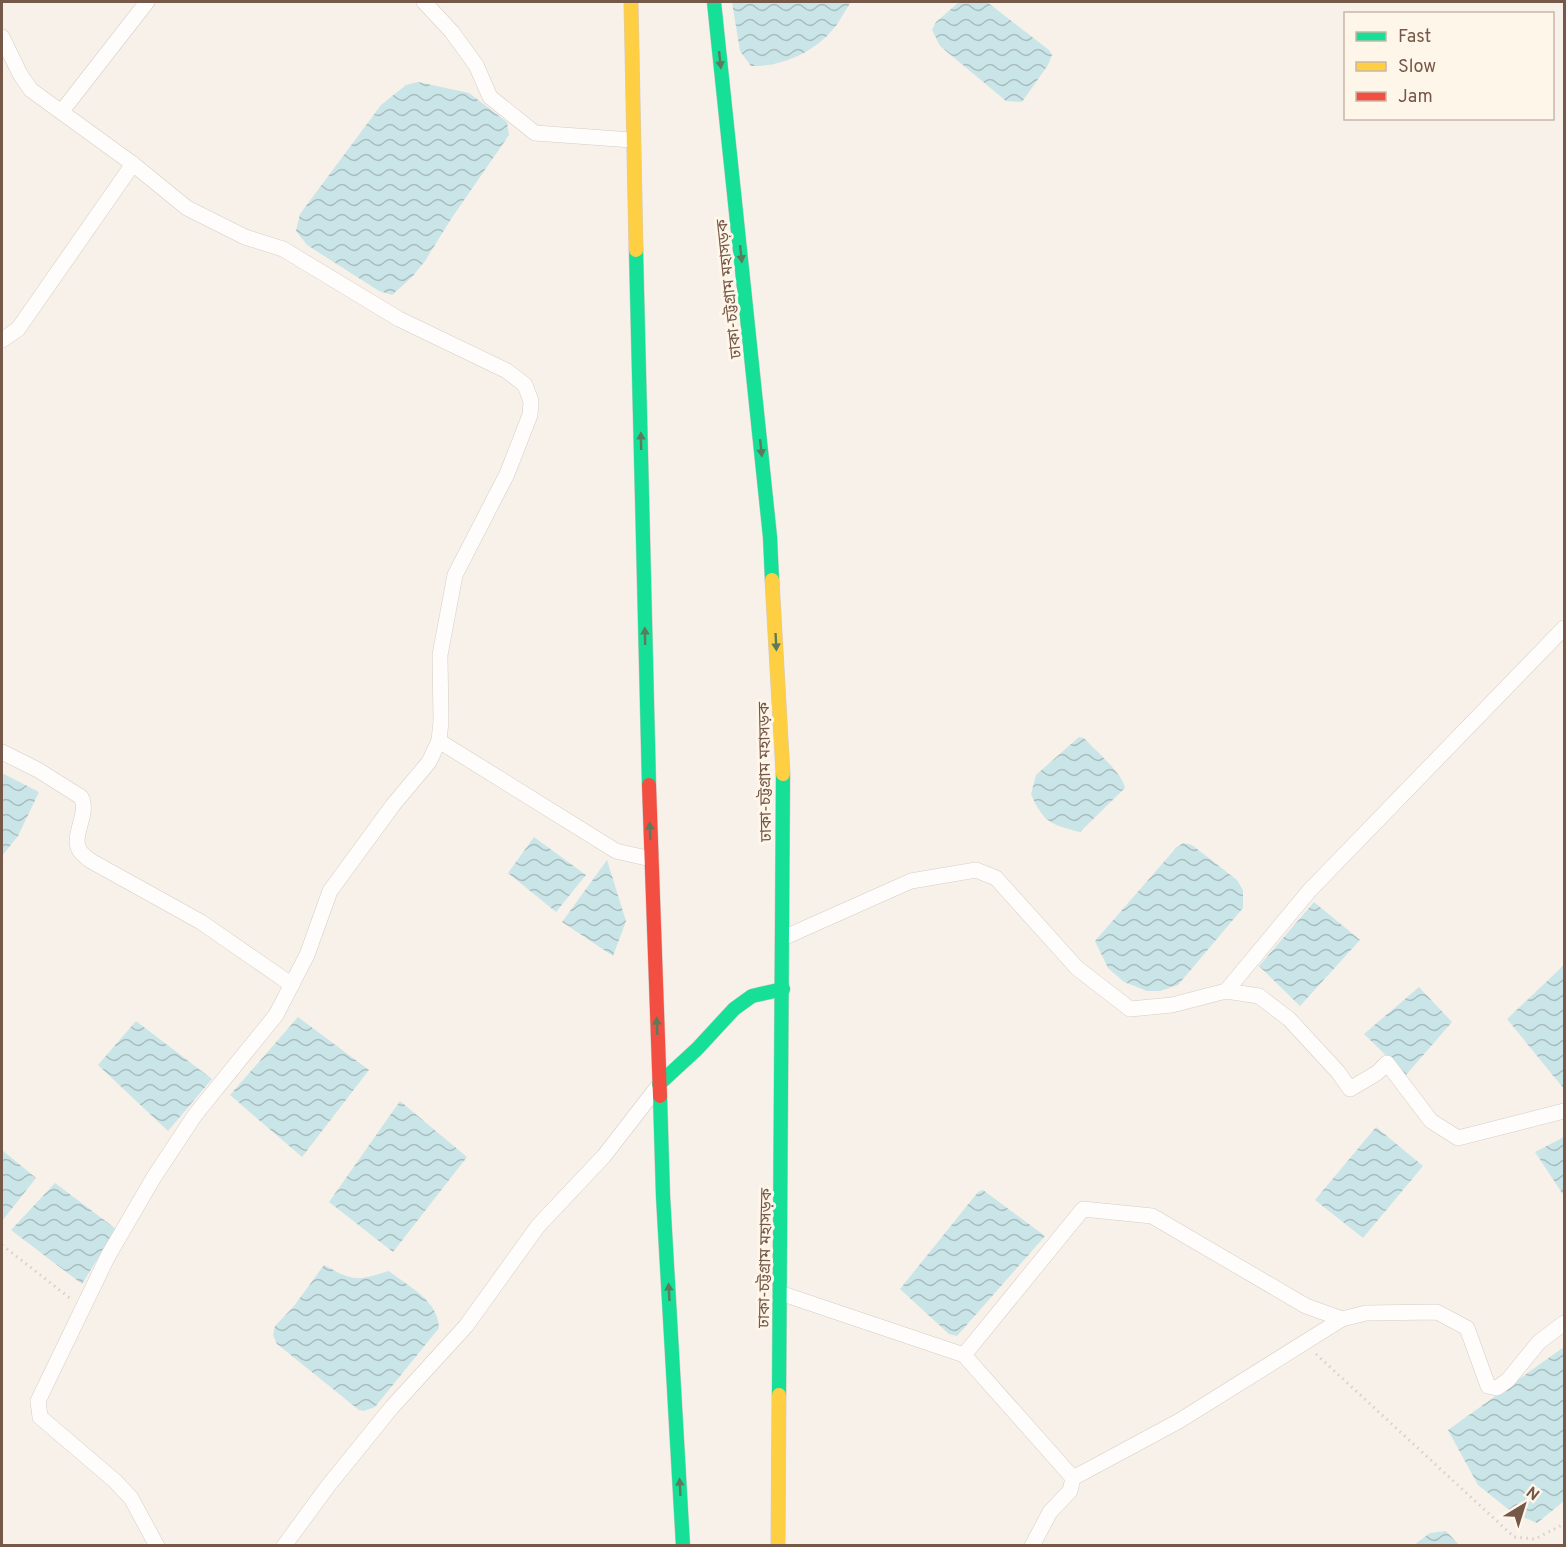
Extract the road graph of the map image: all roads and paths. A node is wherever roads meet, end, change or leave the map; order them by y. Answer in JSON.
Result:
{"nodes":[{"id":1,"x":147,"y":2,"type":"edge"},
{"id":2,"x":424,"y":2,"type":"edge"},
{"id":3,"x":631,"y":2,"type":"edge"},
{"id":4,"x":714,"y":2,"type":"edge"},
{"id":5,"x":2,"y":37,"type":"edge"},
{"id":6,"x":62,"y":111,"type":"junction"},
{"id":7,"x":632,"y":140,"type":"junction"},
{"id":8,"x":133,"y":164,"type":"junction"},
{"id":9,"x":2,"y":340,"type":"edge"},
{"id":10,"x":1564,"y":628,"type":"edge"},
{"id":11,"x":439,"y":741,"type":"junction"},
{"id":12,"x":2,"y":752,"type":"edge"},
{"id":13,"x":651,"y":859,"type":"junction"},
{"id":14,"x":783,"y":938,"type":"junction"},
{"id":15,"x":292,"y":985,"type":"junction"},
{"id":16,"x":783,"y":989,"type":"junction"},
{"id":17,"x":1226,"y":991,"type":"junction"},
{"id":18,"x":659,"y":1084,"type":"junction"},
{"id":19,"x":1564,"y":1111,"type":"edge"},
{"id":20,"x":2,"y":1245,"type":"edge"},
{"id":21,"x":780,"y":1293,"type":"junction"},
{"id":22,"x":82,"y":1307,"type":"junction"},
{"id":23,"x":1342,"y":1319,"type":"junction"},
{"id":24,"x":1564,"y":1323,"type":"edge"},
{"id":25,"x":1304,"y":1343,"type":"junction"},
{"id":26,"x":964,"y":1355,"type":"junction"},
{"id":27,"x":1073,"y":1478,"type":"junction"},
{"id":28,"x":1564,"y":1524,"type":"edge"},
{"id":29,"x":157,"y":1545,"type":"edge"},
{"id":30,"x":284,"y":1545,"type":"edge"},
{"id":31,"x":683,"y":1545,"type":"edge"},
{"id":32,"x":778,"y":1545,"type":"edge"},
{"id":33,"x":1032,"y":1545,"type":"edge"}],
"edges":[{"from":1,"to":6,"type":"street"},
{"from":2,"to":7,"type":"street"},
{"from":3,"to":7,"type":"highway"},
{"from":4,"to":14,"type":"highway","name":"ঢাকা-চট্টগ্রাম মহাসড়ক","one_way":true},
{"from":5,"to":6,"type":"street"},
{"from":6,"to":8,"type":"street"},
{"from":13,"to":7,"type":"highway","one_way":true},
{"from":8,"to":9,"type":"street"},
{"from":8,"to":11,"type":"street"},
{"from":10,"to":17,"type":"street"},
{"from":11,"to":13,"type":"street"},
{"from":11,"to":15,"type":"street"},
{"from":12,"to":15,"type":"street"},
{"from":18,"to":13,"type":"highway","one_way":true},
{"from":14,"to":16,"type":"highway","name":"ঢাকা-চট্টগ্রাম মহাসড়ক"},
{"from":14,"to":17,"type":"street"},
{"from":15,"to":22,"type":"street"},
{"from":16,"to":18,"type":"highway"},
{"from":16,"to":21,"type":"highway","name":"ঢাকা-চট্টগ্রাম মহাসড়ক"},
{"from":17,"to":19,"type":"street"},
{"from":18,"to":30,"type":"street"},
{"from":31,"to":18,"type":"highway","one_way":true},
{"from":20,"to":22,"type":"path"},
{"from":21,"to":26,"type":"street"},
{"from":21,"to":32,"type":"highway","name":"ঢাকা-চট্টগ্রাম মহাসড়ক"},
{"from":22,"to":29,"type":"street"},
{"from":23,"to":24,"type":"street"},
{"from":23,"to":25,"type":"street"},
{"from":23,"to":26,"type":"street"},
{"from":25,"to":27,"type":"street"},
{"from":25,"to":28,"type":"path"},
{"from":26,"to":27,"type":"street"},
{"from":27,"to":33,"type":"street"}]}
